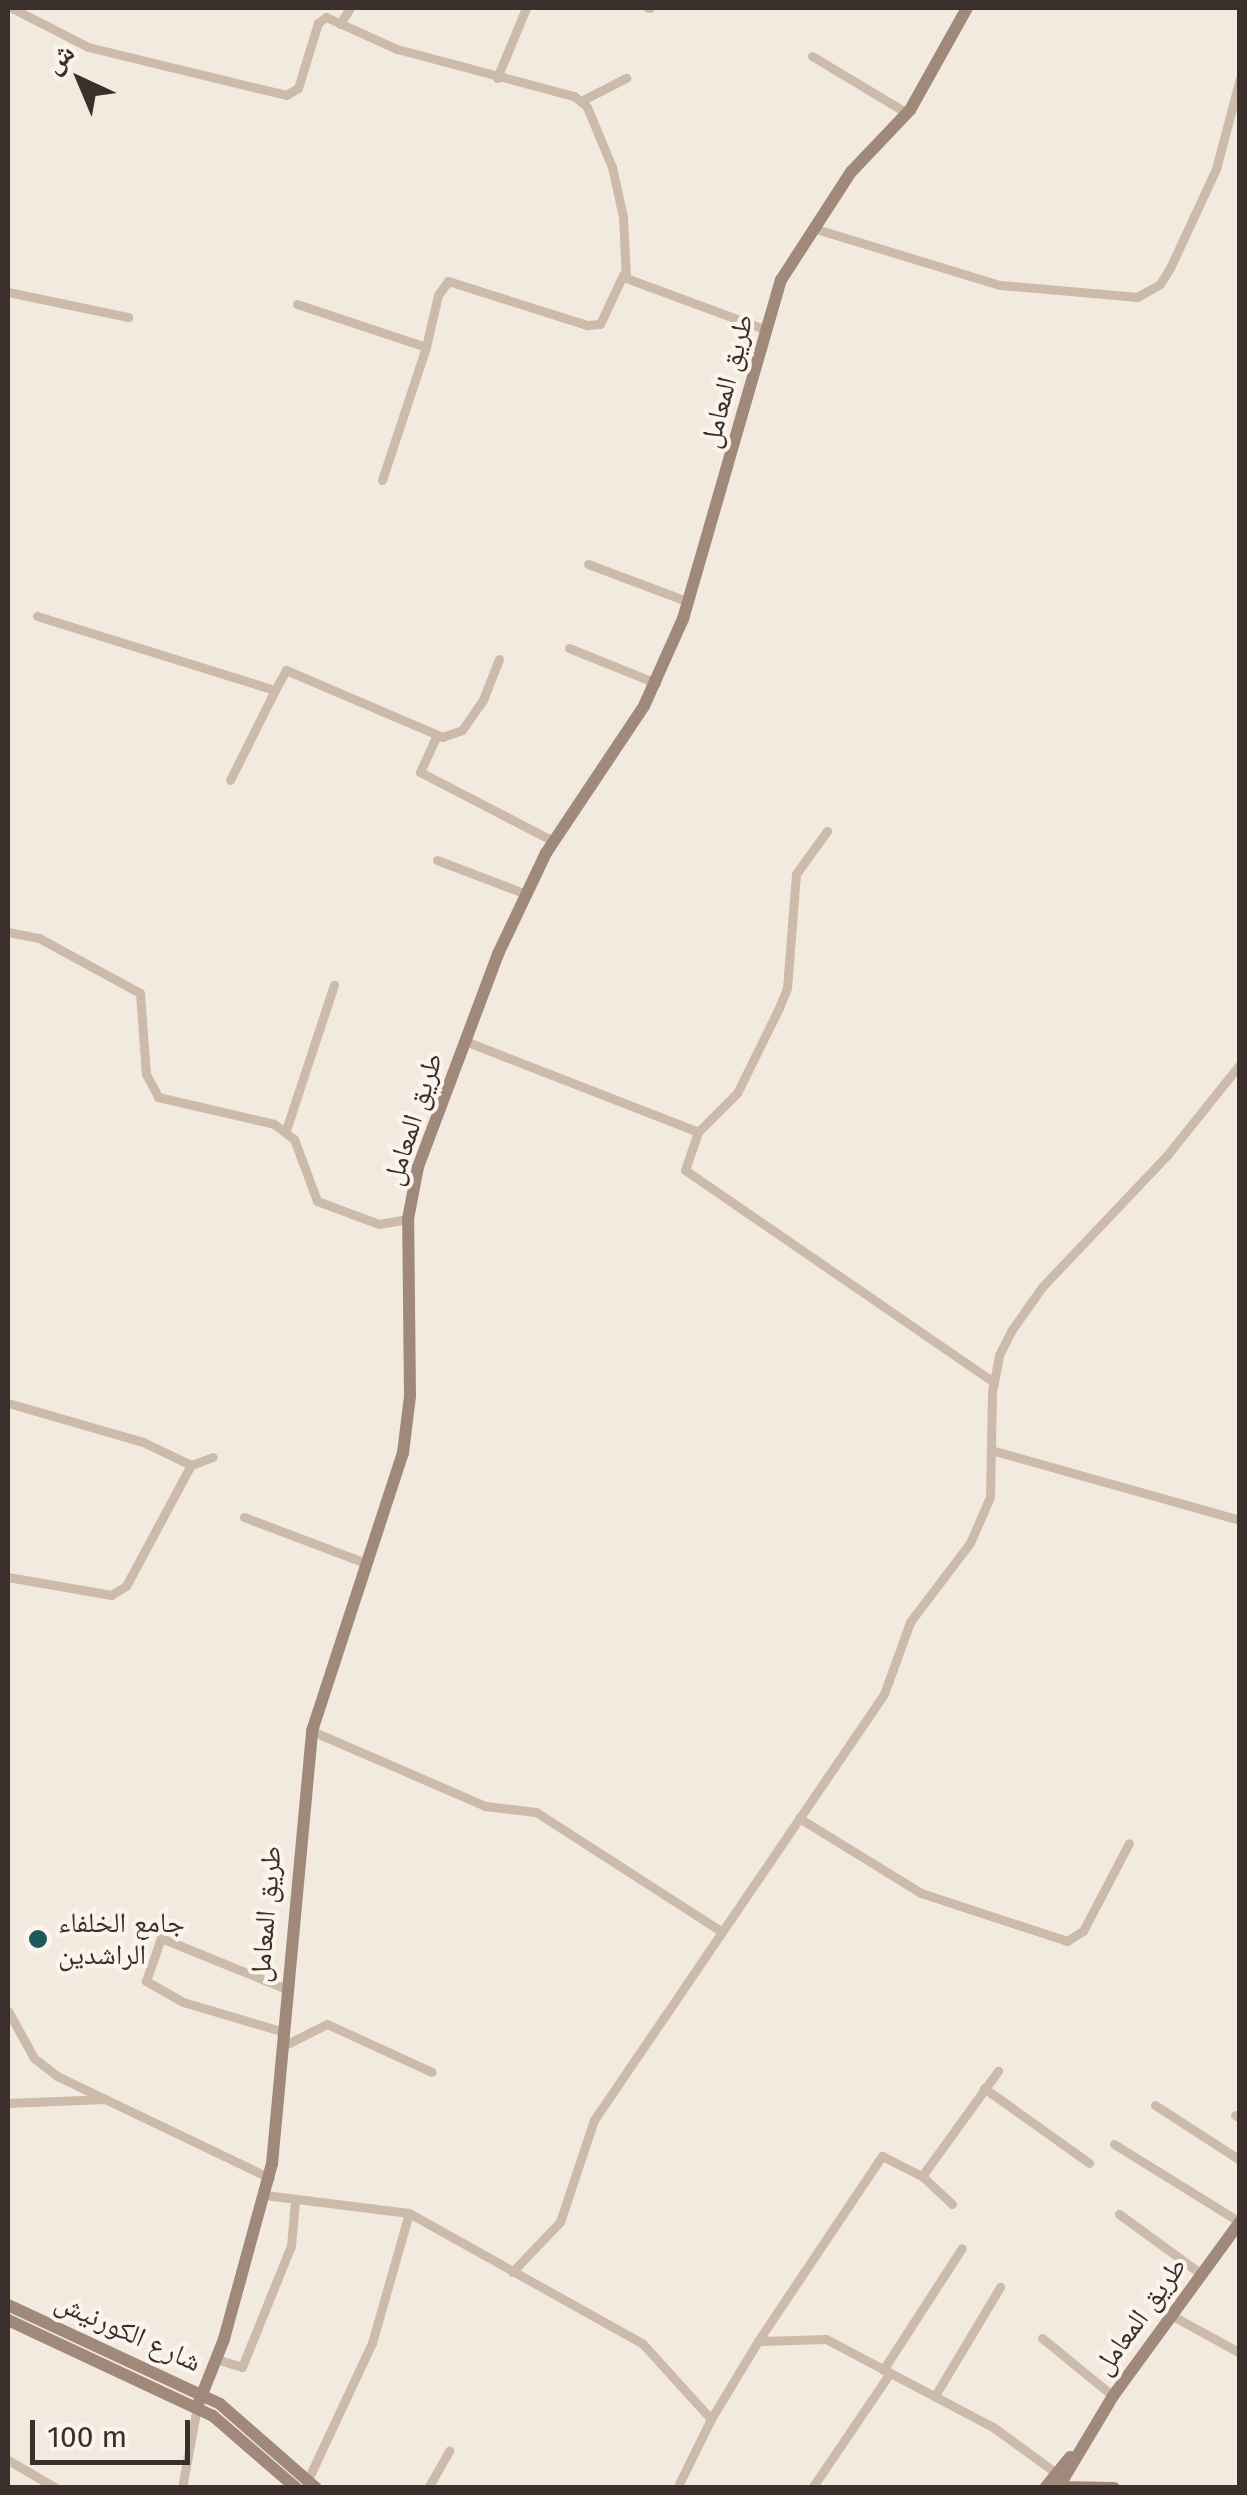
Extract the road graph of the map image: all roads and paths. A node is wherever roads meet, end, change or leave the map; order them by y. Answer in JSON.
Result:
{"nodes":[{"id":1,"x":12,"y":8,"type":"edge"},
{"id":2,"x":350,"y":8,"type":"edge"},
{"id":3,"x":526,"y":8,"type":"edge"},
{"id":4,"x":966,"y":8,"type":"edge"},
{"id":5,"x":340,"y":24,"type":"junction"},
{"id":6,"x":812,"y":56,"type":"dead end"},
{"id":7,"x":497,"y":78,"type":"junction"},
{"id":8,"x":626,"y":78,"type":"dead end"},
{"id":9,"x":1240,"y":78,"type":"edge"},
{"id":10,"x":581,"y":100,"type":"junction"},
{"id":11,"x":906,"y":113,"type":"junction"},
{"id":12,"x":810,"y":226,"type":"junction"},
{"id":13,"x":624,"y":275,"type":"junction"},
{"id":14,"x":8,"y":292,"type":"edge"},
{"id":15,"x":297,"y":304,"type":"dead end"},
{"id":16,"x":128,"y":317,"type":"dead end"},
{"id":17,"x":764,"y":329,"type":"junction"},
{"id":18,"x":426,"y":347,"type":"junction"},
{"id":19,"x":382,"y":480,"type":"dead end"},
{"id":20,"x":588,"y":564,"type":"dead end"},
{"id":21,"x":689,"y":602,"type":"junction"},
{"id":22,"x":37,"y":616,"type":"dead end"},
{"id":23,"x":569,"y":648,"type":"dead end"},
{"id":24,"x":498,"y":659,"type":"dead end"},
{"id":25,"x":656,"y":683,"type":"junction"},
{"id":26,"x":275,"y":690,"type":"junction"},
{"id":27,"x":437,"y":735,"type":"junction"},
{"id":28,"x":230,"y":780,"type":"dead end"},
{"id":29,"x":828,"y":830,"type":"dead end"},
{"id":30,"x":553,"y":841,"type":"junction"},
{"id":31,"x":438,"y":860,"type":"dead end"},
{"id":32,"x":526,"y":894,"type":"junction"},
{"id":33,"x":8,"y":932,"type":"edge"},
{"id":34,"x":334,"y":985,"type":"dead end"},
{"id":35,"x":465,"y":1041,"type":"junction"},
{"id":36,"x":1240,"y":1064,"type":"edge"},
{"id":37,"x":286,"y":1130,"type":"junction"},
{"id":38,"x":698,"y":1132,"type":"junction"},
{"id":39,"x":408,"y":1219,"type":"junction"},
{"id":40,"x":994,"y":1382,"type":"junction"},
{"id":41,"x":8,"y":1403,"type":"edge"},
{"id":42,"x":991,"y":1450,"type":"junction"},
{"id":43,"x":212,"y":1456,"type":"dead end"},
{"id":44,"x":191,"y":1464,"type":"junction"},
{"id":45,"x":244,"y":1517,"type":"dead end"},
{"id":46,"x":1240,"y":1520,"type":"edge"},
{"id":47,"x":366,"y":1563,"type":"junction"},
{"id":48,"x":8,"y":1576,"type":"edge"},
{"id":49,"x":312,"y":1731,"type":"junction"},
{"id":50,"x":799,"y":1818,"type":"junction"},
{"id":51,"x":1128,"y":1843,"type":"dead end"},
{"id":52,"x":719,"y":1930,"type":"junction"},
{"id":53,"x":284,"y":1988,"type":"junction"},
{"id":54,"x":8,"y":2011,"type":"edge"},
{"id":55,"x":281,"y":2031,"type":"junction"},
{"id":56,"x":280,"y":2047,"type":"junction"},
{"id":57,"x":998,"y":2070,"type":"dead end"},
{"id":58,"x":432,"y":2072,"type":"dead end"},
{"id":59,"x":984,"y":2088,"type":"junction"},
{"id":60,"x":108,"y":2099,"type":"junction"},
{"id":61,"x":8,"y":2102,"type":"edge"},
{"id":62,"x":1154,"y":2106,"type":"dead end"},
{"id":63,"x":1114,"y":2144,"type":"dead end"},
{"id":64,"x":1240,"y":2160,"type":"edge"},
{"id":65,"x":1089,"y":2162,"type":"dead end"},
{"id":66,"x":922,"y":2176,"type":"junction"},
{"id":67,"x":270,"y":2178,"type":"junction"},
{"id":68,"x":265,"y":2195,"type":"junction"},
{"id":69,"x":295,"y":2201,"type":"junction"},
{"id":70,"x":952,"y":2204,"type":"dead end"},
{"id":71,"x":409,"y":2213,"type":"junction"},
{"id":72,"x":1118,"y":2214,"type":"dead end"},
{"id":73,"x":1240,"y":2222,"type":"edge"},
{"id":74,"x":962,"y":2248,"type":"dead end"},
{"id":75,"x":512,"y":2272,"type":"junction"},
{"id":76,"x":1200,"y":2273,"type":"junction"},
{"id":77,"x":1000,"y":2287,"type":"dead end"},
{"id":78,"x":8,"y":2305,"type":"edge"},
{"id":79,"x":1170,"y":2315,"type":"junction"},
{"id":80,"x":8,"y":2320,"type":"edge"},
{"id":81,"x":1042,"y":2338,"type":"dead end"},
{"id":82,"x":758,"y":2341,"type":"junction"},
{"id":83,"x":1240,"y":2353,"type":"edge"},
{"id":84,"x":216,"y":2359,"type":"junction"},
{"id":85,"x":886,"y":2372,"type":"junction"},
{"id":86,"x":936,"y":2394,"type":"junction"},
{"id":87,"x":1113,"y":2396,"type":"junction"},
{"id":88,"x":199,"y":2400,"type":"junction"},
{"id":89,"x":711,"y":2419,"type":"junction"},
{"id":90,"x":449,"y":2451,"type":"dead end"},
{"id":91,"x":8,"y":2460,"type":"edge"},
{"id":92,"x":1058,"y":2483,"type":"edge"},
{"id":93,"x":306,"y":2486,"type":"edge"},
{"id":94,"x":56,"y":2488,"type":"edge"},
{"id":95,"x":182,"y":2488,"type":"edge"},
{"id":96,"x":428,"y":2488,"type":"edge"},
{"id":97,"x":677,"y":2488,"type":"edge"},
{"id":98,"x":812,"y":2488,"type":"edge"},
{"id":99,"x":1046,"y":2488,"type":"edge"},
{"id":100,"x":1114,"y":2488,"type":"edge"}],
"edges":[{"from":1,"to":5,"type":"street"},
{"from":2,"to":5,"type":"street"},
{"from":3,"to":7,"type":"street"},
{"from":4,"to":11,"type":"main road","name":"طريق المعامل"},
{"from":5,"to":7,"type":"street"},
{"from":6,"to":11,"type":"street"},
{"from":7,"to":10,"type":"street"},
{"from":8,"to":10,"type":"street"},
{"from":9,"to":12,"type":"street"},
{"from":10,"to":13,"type":"street"},
{"from":11,"to":12,"type":"main road","name":"طريق المعامل"},
{"from":12,"to":17,"type":"main road","name":"طريق المعامل"},
{"from":13,"to":17,"type":"street"},
{"from":13,"to":18,"type":"street"},
{"from":14,"to":16,"type":"street"},
{"from":15,"to":18,"type":"street"},
{"from":17,"to":21,"type":"main road","name":"طريق المعامل"},
{"from":18,"to":19,"type":"street"},
{"from":20,"to":21,"type":"street"},
{"from":21,"to":25,"type":"main road","name":"طريق المعامل"},
{"from":22,"to":26,"type":"street"},
{"from":23,"to":25,"type":"street"},
{"from":24,"to":27,"type":"street"},
{"from":25,"to":30,"type":"main road","name":"طريق المعامل"},
{"from":26,"to":27,"type":"street"},
{"from":26,"to":28,"type":"street"},
{"from":27,"to":30,"type":"street"},
{"from":29,"to":38,"type":"street"},
{"from":30,"to":32,"type":"main road","name":"طريق المعامل"},
{"from":31,"to":32,"type":"street"},
{"from":32,"to":35,"type":"main road","name":"طريق المعامل"},
{"from":33,"to":37,"type":"street"},
{"from":34,"to":37,"type":"street"},
{"from":35,"to":38,"type":"street"},
{"from":35,"to":39,"type":"main road","name":"طريق المعامل"},
{"from":36,"to":40,"type":"street"},
{"from":37,"to":39,"type":"street"},
{"from":38,"to":40,"type":"street"},
{"from":39,"to":47,"type":"main road","name":"طريق المعامل"},
{"from":40,"to":42,"type":"street"},
{"from":41,"to":44,"type":"street"},
{"from":42,"to":46,"type":"street"},
{"from":42,"to":50,"type":"street"},
{"from":43,"to":44,"type":"street"},
{"from":44,"to":48,"type":"street"},
{"from":45,"to":47,"type":"street"},
{"from":47,"to":49,"type":"main road","name":"طريق المعامل"},
{"from":49,"to":52,"type":"street"},
{"from":49,"to":53,"type":"main road","name":"طريق المعامل"},
{"from":50,"to":51,"type":"street"},
{"from":50,"to":52,"type":"street"},
{"from":52,"to":75,"type":"street"},
{"from":53,"to":55,"type":"main road","name":"طريق المعامل"},
{"from":53,"to":55,"type":"street"},
{"from":54,"to":60,"type":"street"},
{"from":55,"to":56,"type":"main road","name":"طريق المعامل"},
{"from":56,"to":58,"type":"street"},
{"from":56,"to":67,"type":"main road","name":"طريق المعامل"},
{"from":57,"to":59,"type":"street"},
{"from":59,"to":65,"type":"street"},
{"from":59,"to":66,"type":"street"},
{"from":60,"to":61,"type":"street"},
{"from":60,"to":67,"type":"street"},
{"from":62,"to":64,"type":"street"},
{"from":63,"to":73,"type":"street"},
{"from":66,"to":70,"type":"street"},
{"from":66,"to":82,"type":"street"},
{"from":67,"to":68,"type":"main road","name":"طريق المعامل"},
{"from":68,"to":69,"type":"street"},
{"from":68,"to":84,"type":"main road","name":"طريق المعامل"},
{"from":69,"to":71,"type":"street"},
{"from":69,"to":84,"type":"street"},
{"from":71,"to":75,"type":"street"},
{"from":71,"to":93,"type":"street"},
{"from":72,"to":76,"type":"street"},
{"from":73,"to":76,"type":"main road","name":"طريق المعامل"},
{"from":74,"to":85,"type":"street"},
{"from":75,"to":89,"type":"street"},
{"from":76,"to":79,"type":"main road","name":"طريق المعامل"},
{"from":77,"to":86,"type":"street"},
{"from":78,"to":88,"type":"main road","name":"شارع الكورنيش"},
{"from":79,"to":83,"type":"street"},
{"from":79,"to":87,"type":"main road","name":"طريق المعامل"},
{"from":80,"to":88,"type":"main road","name":"شارع الكورنيش"},
{"from":81,"to":87,"type":"street"},
{"from":82,"to":85,"type":"street"},
{"from":82,"to":89,"type":"street"},
{"from":84,"to":88,"type":"main road","name":"طريق المعامل"},
{"from":85,"to":86,"type":"street"},
{"from":85,"to":98,"type":"street"},
{"from":86,"to":92,"type":"street"},
{"from":87,"to":92,"type":"main road","name":"طريق المعامل"},
{"from":88,"to":93,"type":"main road","name":"شارع الكورنيش"},
{"from":88,"to":95,"type":"street"},
{"from":89,"to":97,"type":"street"},
{"from":90,"to":96,"type":"street"},
{"from":91,"to":94,"type":"street"},
{"from":92,"to":99,"type":"main road","name":"طريق المعامل"},
{"from":92,"to":100,"type":"main road"}]}
